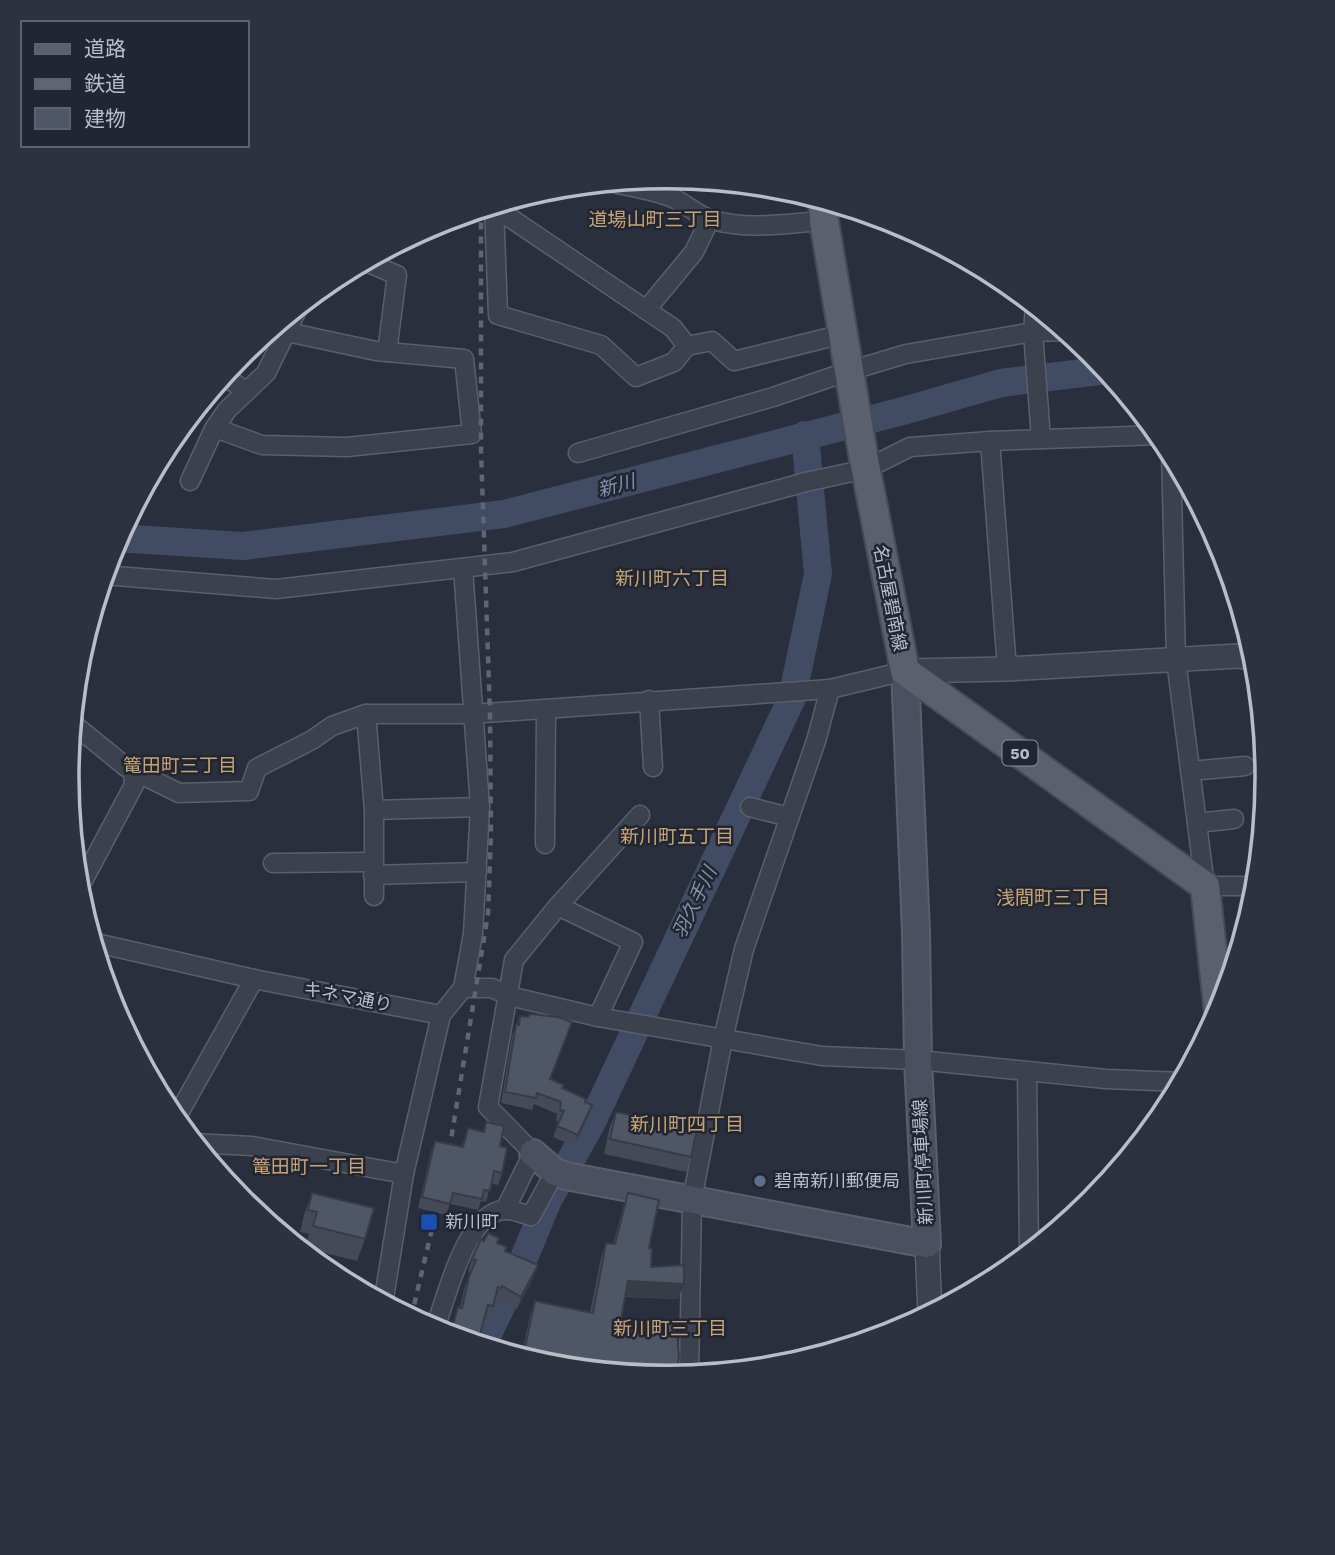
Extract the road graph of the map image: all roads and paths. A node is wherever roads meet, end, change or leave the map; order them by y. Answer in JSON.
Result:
{"nodes":[{"id":1,"x":640,"y":190,"type":"edge"},
{"id":2,"x":823,"y":210,"type":"edge"},
{"id":3,"x":503,"y":212,"type":"edge"},
{"id":4,"x":494,"y":215,"type":"edge"},
{"id":5,"x":710,"y":219,"type":"junction"},
{"id":6,"x":376,"y":266,"type":"edge"},
{"id":7,"x":646,"y":310,"type":"junction"},
{"id":8,"x":1034,"y":317,"type":"edge"},
{"id":9,"x":289,"y":326,"type":"edge"},
{"id":10,"x":287,"y":332,"type":"junction"},
{"id":11,"x":1052,"y":332,"type":"edge"},
{"id":12,"x":1033,"y":333,"type":"junction"},
{"id":13,"x":843,"y":334,"type":"junction"},
{"id":14,"x":687,"y":346,"type":"junction"},
{"id":15,"x":387,"y":352,"type":"junction"},
{"id":16,"x":850,"y":375,"type":"junction"},
{"id":17,"x":232,"y":381,"type":"edge"},
{"id":18,"x":246,"y":392,"type":"junction"},
{"id":19,"x":215,"y":428,"type":"junction"},
{"id":20,"x":1147,"y":435,"type":"edge"},
{"id":21,"x":1041,"y":437,"type":"junction"},
{"id":22,"x":990,"y":441,"type":"junction"},
{"id":23,"x":578,"y":453,"type":"dead end"},
{"id":24,"x":865,"y":465,"type":"junction"},
{"id":25,"x":1172,"y":474,"type":"edge"},
{"id":26,"x":190,"y":481,"type":"dead end"},
{"id":27,"x":463,"y":568,"type":"junction"},
{"id":28,"x":115,"y":576,"type":"edge"},
{"id":29,"x":1243,"y":657,"type":"edge"},
{"id":30,"x":1176,"y":660,"type":"junction"},
{"id":31,"x":1007,"y":669,"type":"junction"},
{"id":32,"x":905,"y":671,"type":"junction"},
{"id":33,"x":830,"y":689,"type":"junction"},
{"id":34,"x":649,"y":700,"type":"junction"},
{"id":35,"x":546,"y":710,"type":"junction"},
{"id":36,"x":366,"y":714,"type":"junction"},
{"id":37,"x":472,"y":714,"type":"junction"},
{"id":38,"x":81,"y":730,"type":"edge"},
{"id":39,"x":1245,"y":766,"type":"dead end"},
{"id":40,"x":653,"y":767,"type":"dead end"},
{"id":41,"x":133,"y":771,"type":"junction"},
{"id":42,"x":1191,"y":771,"type":"junction"},
{"id":43,"x":480,"y":807,"type":"junction"},
{"id":44,"x":750,"y":807,"type":"dead end"},
{"id":45,"x":374,"y":810,"type":"junction"},
{"id":46,"x":640,"y":815,"type":"dead end"},
{"id":47,"x":789,"y":817,"type":"junction"},
{"id":48,"x":1234,"y":819,"type":"dead end"},
{"id":49,"x":1197,"y":823,"type":"junction"},
{"id":50,"x":545,"y":844,"type":"dead end"},
{"id":51,"x":273,"y":863,"type":"dead end"},
{"id":52,"x":373,"y":868,"type":"junction"},
{"id":53,"x":477,"y":872,"type":"junction"},
{"id":54,"x":87,"y":873,"type":"edge"},
{"id":55,"x":1205,"y":886,"type":"junction"},
{"id":56,"x":1246,"y":887,"type":"edge"},
{"id":57,"x":374,"y":896,"type":"dead end"},
{"id":58,"x":558,"y":906,"type":"junction"},
{"id":59,"x":103,"y":945,"type":"edge"},
{"id":60,"x":254,"y":979,"type":"junction"},
{"id":61,"x":463,"y":988,"type":"junction"},
{"id":62,"x":1216,"y":989,"type":"edge"},
{"id":63,"x":509,"y":996,"type":"junction"},
{"id":64,"x":442,"y":1015,"type":"junction"},
{"id":65,"x":598,"y":1017,"type":"junction"},
{"id":66,"x":723,"y":1039,"type":"junction"},
{"id":67,"x":918,"y":1060,"type":"junction"},
{"id":68,"x":1027,"y":1072,"type":"junction"},
{"id":69,"x":1171,"y":1081,"type":"edge"},
{"id":70,"x":181,"y":1109,"type":"edge"},
{"id":71,"x":206,"y":1144,"type":"edge"},
{"id":72,"x":533,"y":1153,"type":"junction"},
{"id":73,"x":555,"y":1172,"type":"junction"},
{"id":74,"x":404,"y":1174,"type":"junction"},
{"id":75,"x":692,"y":1200,"type":"junction"},
{"id":76,"x":505,"y":1210,"type":"junction"},
{"id":77,"x":1030,"y":1242,"type":"edge"},
{"id":78,"x":927,"y":1244,"type":"junction"},
{"id":79,"x":385,"y":1294,"type":"edge"},
{"id":80,"x":930,"y":1305,"type":"edge"},
{"id":81,"x":438,"y":1319,"type":"edge"},
{"id":82,"x":689,"y":1365,"type":"edge"}],
"edges":[{"from":1,"to":5,"type":"street"},
{"from":2,"to":5,"type":"street"},
{"from":2,"to":13,"type":"main road","name":"名古屋碧南線"},
{"from":3,"to":7,"type":"street"},
{"from":4,"to":14,"type":"street"},
{"from":5,"to":7,"type":"street"},
{"from":6,"to":15,"type":"street"},
{"from":7,"to":14,"type":"street"},
{"from":8,"to":12,"type":"street"},
{"from":9,"to":10,"type":"street"},
{"from":10,"to":15,"type":"street"},
{"from":10,"to":18,"type":"street"},
{"from":11,"to":12,"type":"street"},
{"from":12,"to":16,"type":"street"},
{"from":12,"to":21,"type":"street"},
{"from":13,"to":14,"type":"street"},
{"from":13,"to":16,"type":"main road","name":"名古屋碧南線"},
{"from":15,"to":19,"type":"street"},
{"from":16,"to":23,"type":"street"},
{"from":16,"to":24,"type":"main road","name":"名古屋碧南線"},
{"from":17,"to":18,"type":"street"},
{"from":18,"to":19,"type":"street"},
{"from":19,"to":26,"type":"street"},
{"from":20,"to":21,"type":"street"},
{"from":21,"to":22,"type":"street"},
{"from":22,"to":24,"type":"street"},
{"from":22,"to":31,"type":"street"},
{"from":24,"to":27,"type":"street"},
{"from":24,"to":32,"type":"main road","name":"名古屋碧南線"},
{"from":25,"to":30,"type":"street"},
{"from":27,"to":28,"type":"street"},
{"from":27,"to":37,"type":"street"},
{"from":29,"to":30,"type":"street"},
{"from":30,"to":31,"type":"street"},
{"from":30,"to":42,"type":"street"},
{"from":31,"to":32,"type":"street"},
{"from":32,"to":33,"type":"street"},
{"from":32,"to":55,"type":"main road","name":"名古屋碧南線","number":"50"},
{"from":32,"to":67,"type":"main road","name":"新川町停車場線"},
{"from":33,"to":34,"type":"street"},
{"from":33,"to":47,"type":"street"},
{"from":34,"to":35,"type":"street"},
{"from":34,"to":40,"type":"street"},
{"from":35,"to":37,"type":"street"},
{"from":35,"to":50,"type":"street"},
{"from":36,"to":37,"type":"street"},
{"from":36,"to":41,"type":"street"},
{"from":36,"to":45,"type":"street"},
{"from":37,"to":43,"type":"street"},
{"from":38,"to":41,"type":"street"},
{"from":39,"to":42,"type":"street"},
{"from":41,"to":54,"type":"street"},
{"from":42,"to":49,"type":"street"},
{"from":43,"to":45,"type":"street"},
{"from":43,"to":53,"type":"street"},
{"from":44,"to":47,"type":"street"},
{"from":45,"to":52,"type":"street"},
{"from":46,"to":58,"type":"street"},
{"from":47,"to":66,"type":"street"},
{"from":48,"to":49,"type":"street"},
{"from":49,"to":55,"type":"street"},
{"from":51,"to":52,"type":"street"},
{"from":52,"to":53,"type":"street"},
{"from":52,"to":57,"type":"street"},
{"from":53,"to":61,"type":"street"},
{"from":55,"to":56,"type":"street"},
{"from":55,"to":62,"type":"main road"},
{"from":58,"to":63,"type":"street"},
{"from":58,"to":65,"type":"street"},
{"from":59,"to":60,"type":"street","name":"キネマ通り"},
{"from":60,"to":64,"type":"street","name":"キネマ通り"},
{"from":60,"to":70,"type":"street"},
{"from":61,"to":63,"type":"street"},
{"from":61,"to":64,"type":"street"},
{"from":63,"to":65,"type":"street"},
{"from":63,"to":72,"type":"street"},
{"from":64,"to":74,"type":"street"},
{"from":65,"to":66,"type":"street"},
{"from":66,"to":67,"type":"street"},
{"from":66,"to":75,"type":"street"},
{"from":67,"to":68,"type":"street"},
{"from":67,"to":78,"type":"main road","name":"新川町停車場線"},
{"from":68,"to":69,"type":"street"},
{"from":68,"to":77,"type":"street"},
{"from":71,"to":74,"type":"street"},
{"from":72,"to":73,"type":"main road","name":"新川町停車場線"},
{"from":72,"to":76,"type":"street"},
{"from":73,"to":75,"type":"main road","name":"新川町停車場線"},
{"from":73,"to":76,"type":"street"},
{"from":74,"to":79,"type":"street"},
{"from":75,"to":78,"type":"main road","name":"新川町停車場線"},
{"from":75,"to":82,"type":"street"},
{"from":76,"to":81,"type":"street"},
{"from":78,"to":80,"type":"street"}]}
